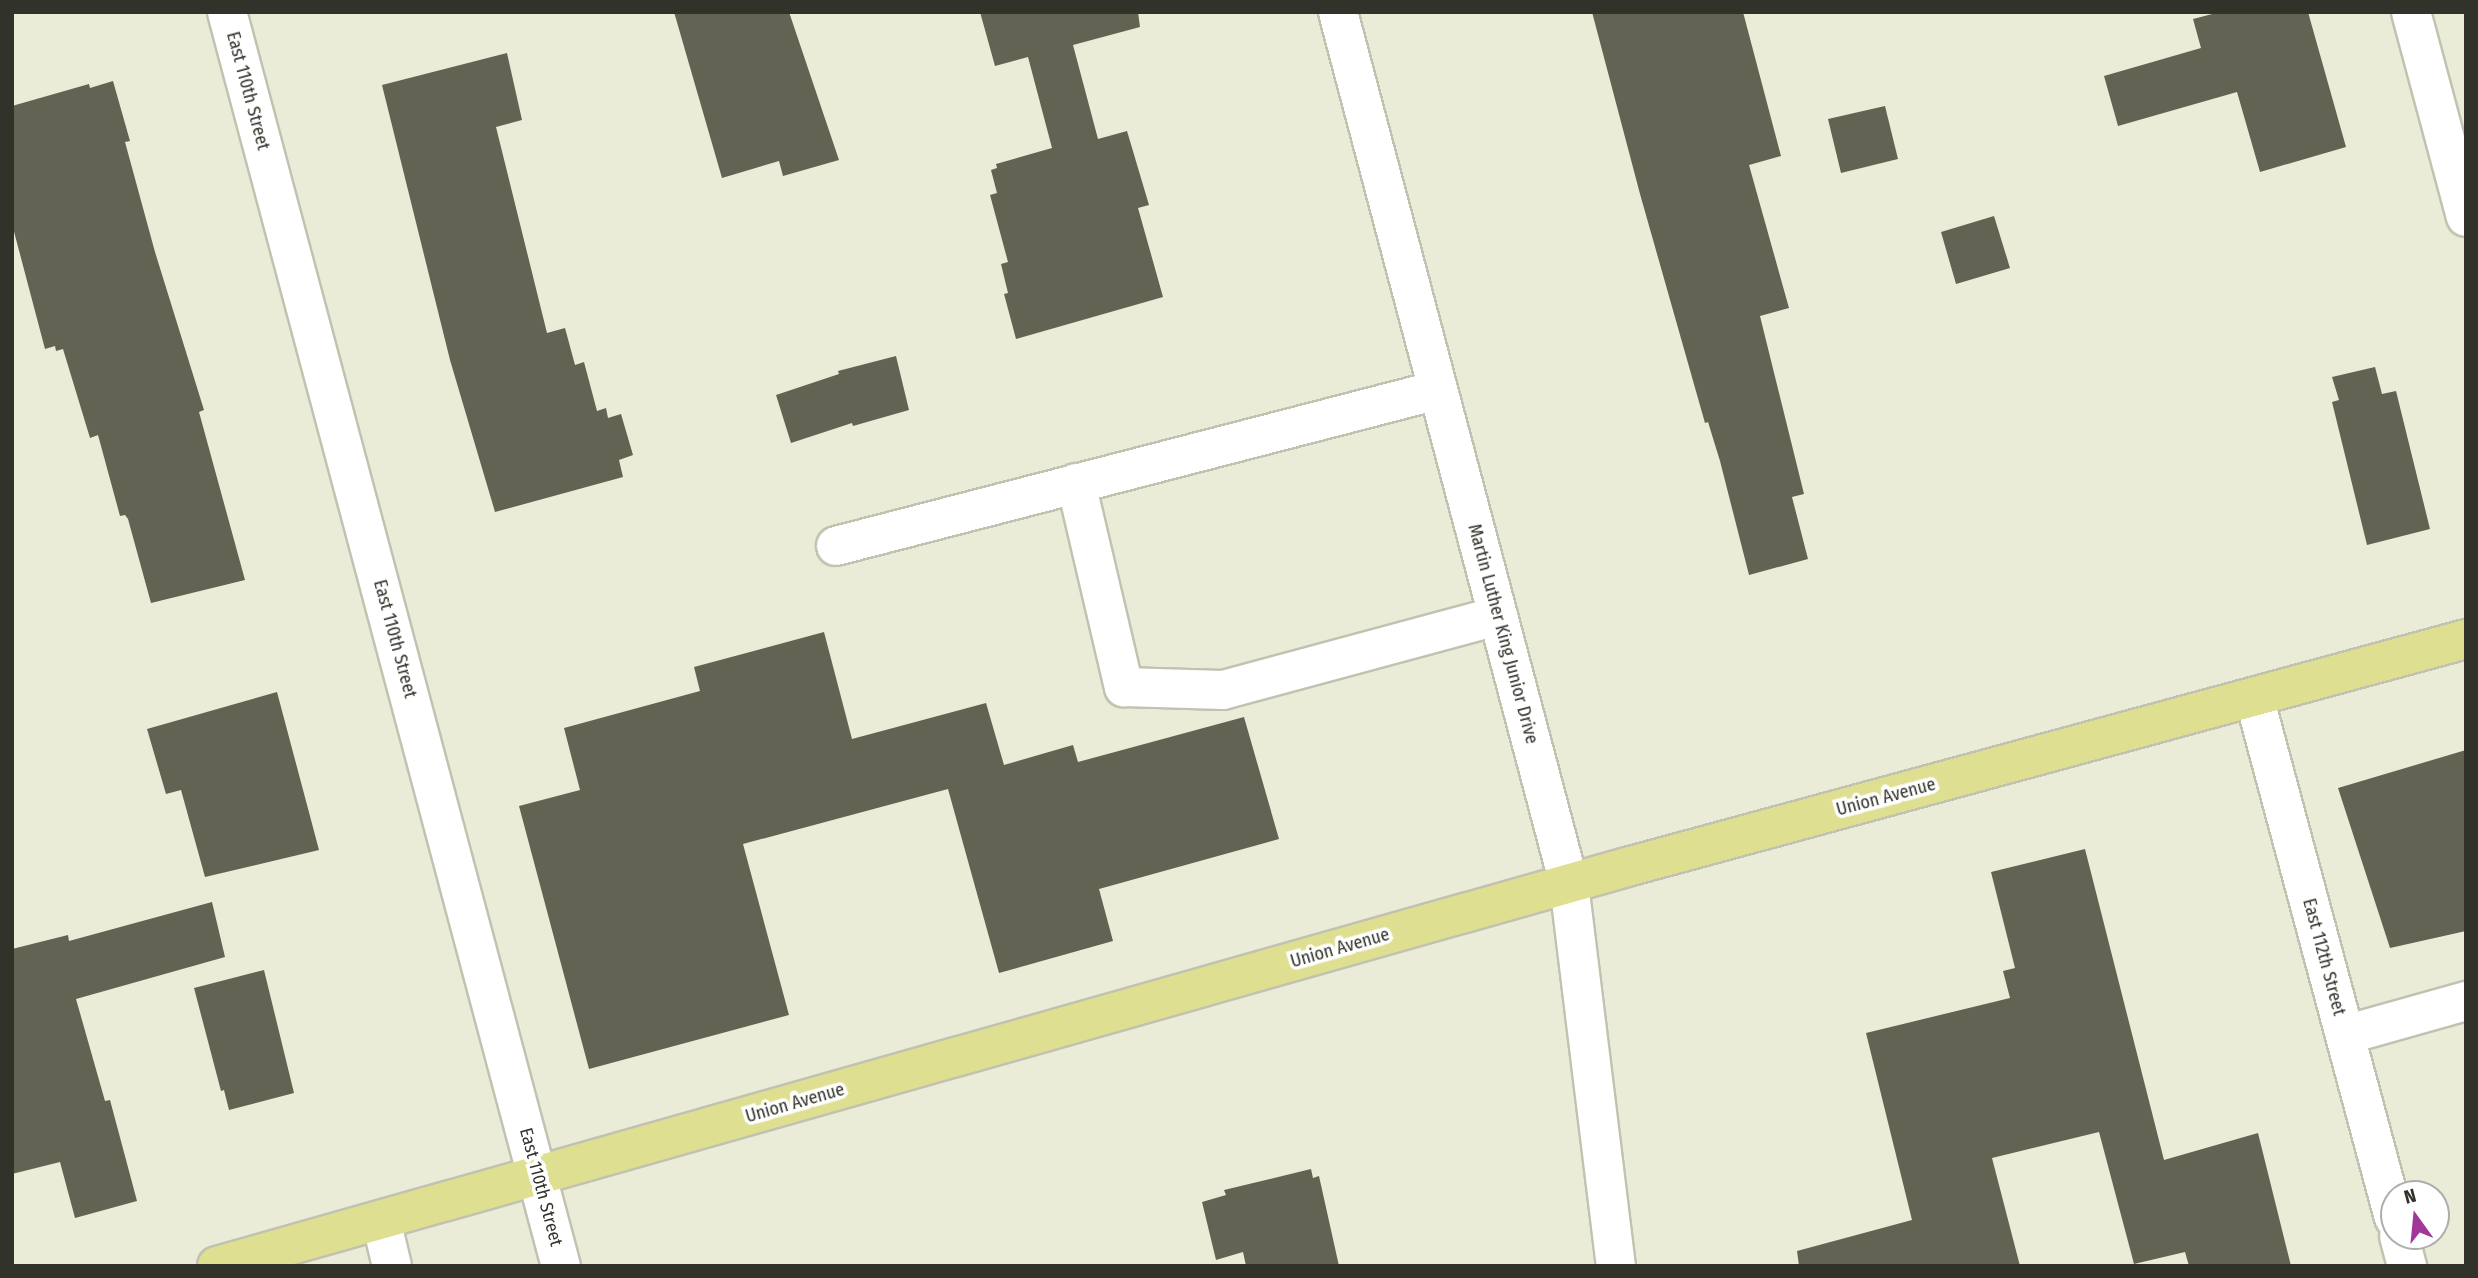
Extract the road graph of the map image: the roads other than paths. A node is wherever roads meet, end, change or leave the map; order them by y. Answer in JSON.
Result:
{"nodes":[{"id":1,"x":227,"y":12,"type":"edge"},
{"id":2,"x":1338,"y":12,"type":"edge"},
{"id":3,"x":2411,"y":12,"type":"edge"},
{"id":4,"x":2466,"y":217,"type":"edge"},
{"id":5,"x":1438,"y":390,"type":"junction"},
{"id":6,"x":1076,"y":484,"type":"junction"},
{"id":7,"x":836,"y":546,"type":"dead end"},
{"id":8,"x":1498,"y":617,"type":"junction"},
{"id":9,"x":2466,"y":639,"type":"edge"},
{"id":10,"x":2255,"y":697,"type":"junction"},
{"id":11,"x":1569,"y":884,"type":"junction"},
{"id":12,"x":2466,"y":1000,"type":"edge"},
{"id":13,"x":2345,"y":1035,"type":"junction"},
{"id":14,"x":539,"y":1176,"type":"junction"},
{"id":15,"x":2384,"y":1180,"type":"edge"},
{"id":16,"x":381,"y":1220,"type":"junction"},
{"id":17,"x":224,"y":1265,"type":"edge"},
{"id":18,"x":392,"y":1266,"type":"edge"},
{"id":19,"x":561,"y":1266,"type":"edge"},
{"id":20,"x":1616,"y":1266,"type":"edge"}],
"edges":[{"from":1,"to":14,"type":"street","name":"East 110th Street"},
{"from":2,"to":5,"type":"street","name":"Martin Luther King Junior Drive"},
{"from":3,"to":4,"type":"street"},
{"from":5,"to":6,"type":"street"},
{"from":5,"to":8,"type":"street","name":"Martin Luther King Junior Drive"},
{"from":6,"to":7,"type":"street"},
{"from":6,"to":8,"type":"street"},
{"from":8,"to":11,"type":"street","name":"Martin Luther King Junior Drive"},
{"from":9,"to":10,"type":"main road","name":"Union Avenue"},
{"from":10,"to":11,"type":"main road","name":"Union Avenue"},
{"from":10,"to":13,"type":"street","name":"East 112th Street"},
{"from":11,"to":14,"type":"main road","name":"Union Avenue"},
{"from":11,"to":20,"type":"street","name":"Martin Luther King Junior Drive"},
{"from":12,"to":13,"type":"street"},
{"from":13,"to":15,"type":"street","name":"East 112th Street"},
{"from":14,"to":16,"type":"main road","name":"Union Avenue"},
{"from":14,"to":19,"type":"street","name":"East 110th Street"},
{"from":16,"to":17,"type":"main road","name":"Union Avenue"},
{"from":16,"to":18,"type":"street"}]}
